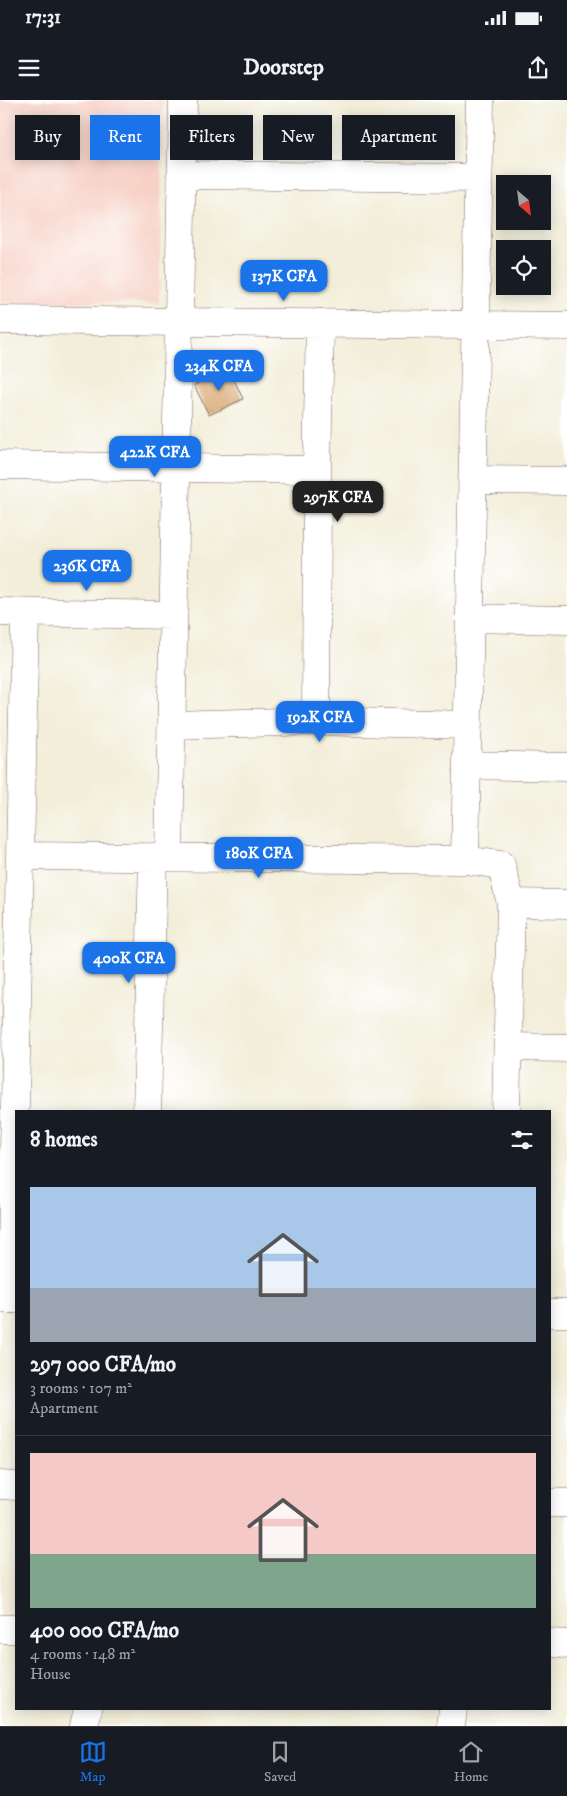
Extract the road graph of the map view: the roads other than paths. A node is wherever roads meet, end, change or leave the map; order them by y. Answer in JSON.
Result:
{"nodes":[{"id":1,"x":183,"y":100,"type":"edge"},
{"id":2,"x":480,"y":100,"type":"edge"},
{"id":3,"x":181,"y":175,"type":"junction"},
{"id":4,"x":478,"y":178,"type":"junction"},
{"id":5,"x":0,"y":320,"type":"edge"},
{"id":6,"x":179,"y":322,"type":"junction"},
{"id":7,"x":320,"y":323,"type":"junction"},
{"id":8,"x":476,"y":325,"type":"junction"},
{"id":9,"x":567,"y":326,"type":"edge"},
{"id":10,"x":0,"y":465,"type":"edge"},
{"id":11,"x":176,"y":468,"type":"junction"},
{"id":12,"x":317,"y":470,"type":"junction"},
{"id":13,"x":472,"y":480,"type":"junction"},
{"id":14,"x":567,"y":481,"type":"edge"},
{"id":15,"x":12,"y":613,"type":"edge"},
{"id":16,"x":173,"y":615,"type":"junction"},
{"id":17,"x":470,"y":618,"type":"junction"},
{"id":18,"x":567,"y":620,"type":"edge"},
{"id":19,"x":316,"y":722,"type":"junction"},
{"id":20,"x":172,"y":725,"type":"junction"},
{"id":21,"x":468,"y":725,"type":"junction"},
{"id":22,"x":467,"y":765,"type":"junction"},
{"id":23,"x":567,"y":767,"type":"edge"},
{"id":24,"x":20,"y":856,"type":"junction"},
{"id":25,"x":161,"y":857,"type":"junction"},
{"id":26,"x":466,"y":860,"type":"junction"},
{"id":27,"x":511,"y":903,"type":"junction"},
{"id":28,"x":567,"y":904,"type":"edge"},
{"id":29,"x":8,"y":1043,"type":"edge"},
{"id":30,"x":508,"y":1047,"type":"junction"},
{"id":31,"x":567,"y":1048,"type":"edge"},
{"id":32,"x":148,"y":1110,"type":"edge"},
{"id":33,"x":506,"y":1110,"type":"edge"},
{"id":34,"x":9,"y":1299,"type":"edge"},
{"id":35,"x":551,"y":1313,"type":"edge"},
{"id":36,"x":567,"y":1313,"type":"edge"},
{"id":37,"x":0,"y":1485,"type":"edge"},
{"id":38,"x":15,"y":1486,"type":"edge"},
{"id":39,"x":551,"y":1503,"type":"edge"},
{"id":40,"x":567,"y":1503,"type":"edge"},
{"id":41,"x":0,"y":1629,"type":"edge"},
{"id":42,"x":15,"y":1629,"type":"edge"},
{"id":43,"x":551,"y":1643,"type":"edge"},
{"id":44,"x":567,"y":1644,"type":"edge"},
{"id":45,"x":88,"y":1710,"type":"edge"},
{"id":46,"x":453,"y":1710,"type":"edge"},
{"id":47,"x":84,"y":1726,"type":"edge"},
{"id":48,"x":452,"y":1726,"type":"edge"}],
"edges":[{"from":1,"to":3,"type":"street"},
{"from":2,"to":4,"type":"street"},
{"from":3,"to":4,"type":"street"},
{"from":3,"to":6,"type":"street"},
{"from":4,"to":8,"type":"street"},
{"from":5,"to":6,"type":"street"},
{"from":6,"to":7,"type":"street"},
{"from":6,"to":11,"type":"street"},
{"from":7,"to":8,"type":"street"},
{"from":7,"to":12,"type":"street"},
{"from":8,"to":9,"type":"street"},
{"from":8,"to":13,"type":"street"},
{"from":10,"to":11,"type":"street"},
{"from":11,"to":12,"type":"street"},
{"from":11,"to":16,"type":"street"},
{"from":12,"to":19,"type":"street"},
{"from":13,"to":14,"type":"street"},
{"from":13,"to":17,"type":"street"},
{"from":15,"to":16,"type":"street"},
{"from":15,"to":24,"type":"street"},
{"from":16,"to":20,"type":"street"},
{"from":17,"to":18,"type":"street"},
{"from":17,"to":21,"type":"street"},
{"from":19,"to":20,"type":"street"},
{"from":19,"to":21,"type":"street"},
{"from":20,"to":25,"type":"street"},
{"from":21,"to":22,"type":"street"},
{"from":22,"to":23,"type":"street"},
{"from":22,"to":26,"type":"street"},
{"from":24,"to":25,"type":"street"},
{"from":24,"to":29,"type":"street"},
{"from":25,"to":26,"type":"street"},
{"from":25,"to":32,"type":"street"},
{"from":26,"to":27,"type":"street"},
{"from":27,"to":28,"type":"street"},
{"from":27,"to":30,"type":"street"},
{"from":29,"to":34,"type":"street"},
{"from":30,"to":31,"type":"street"},
{"from":30,"to":33,"type":"street"},
{"from":35,"to":36,"type":"street"},
{"from":37,"to":38,"type":"street"},
{"from":39,"to":40,"type":"street"},
{"from":41,"to":42,"type":"street"},
{"from":43,"to":44,"type":"street"},
{"from":45,"to":47,"type":"street"},
{"from":46,"to":48,"type":"street"}]}
